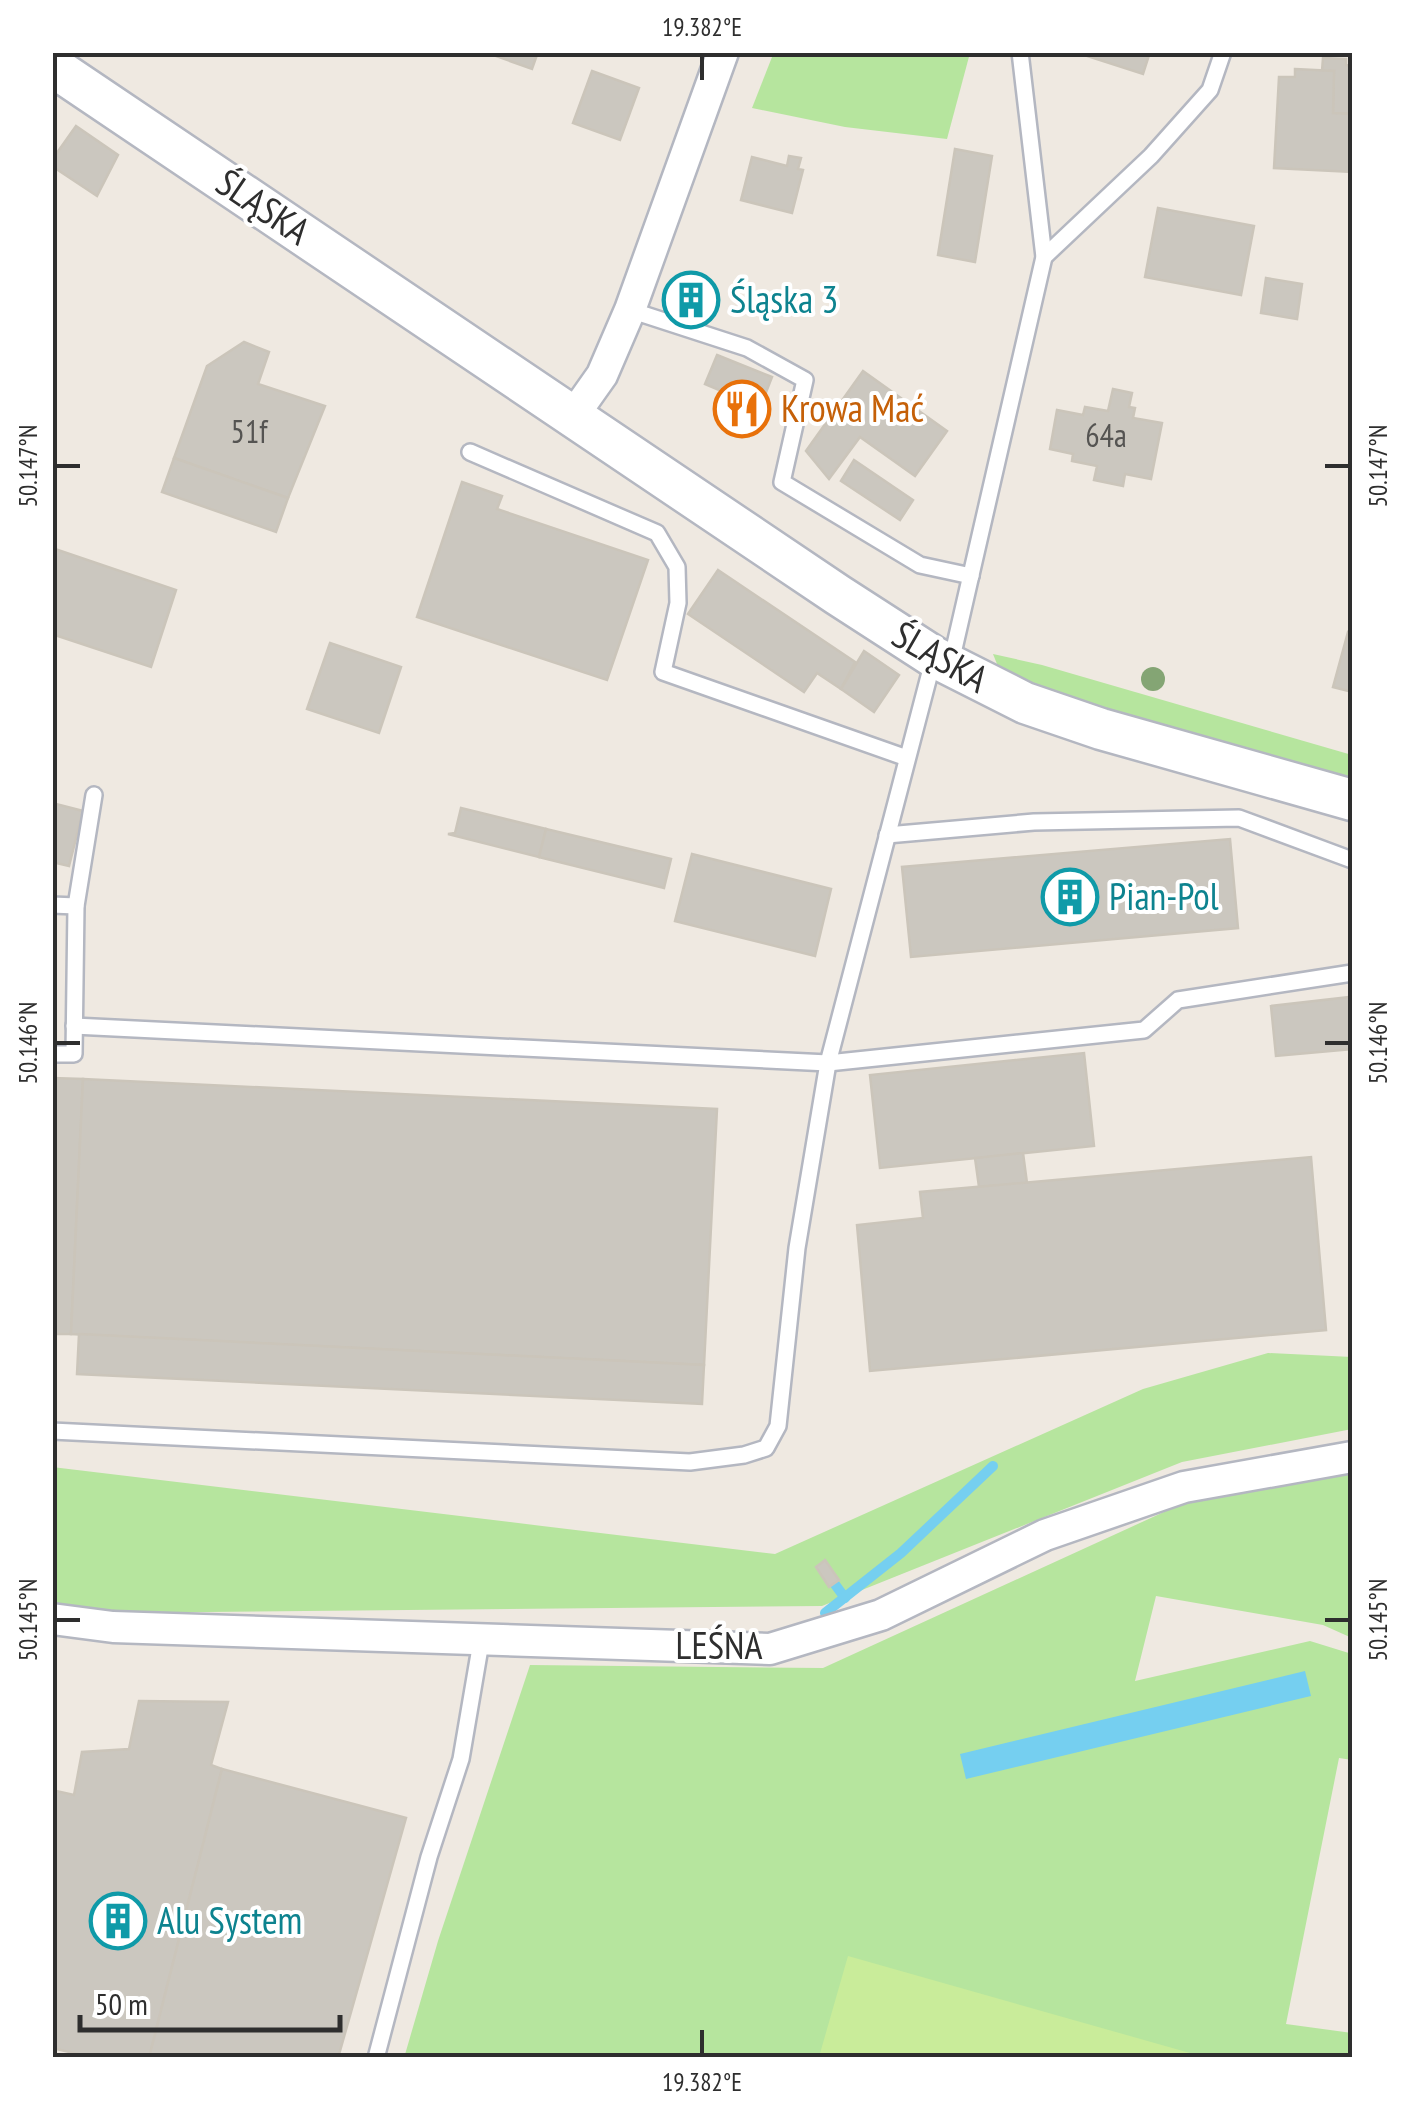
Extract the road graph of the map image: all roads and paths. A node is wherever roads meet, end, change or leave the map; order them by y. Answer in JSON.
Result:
{"nodes":[{"id":1,"x":723,"y":52,"type":"edge"},
{"id":2,"x":1020,"y":52,"type":"edge"},
{"id":3,"x":1223,"y":52,"type":"edge"},
{"id":4,"x":52,"y":66,"type":"edge"},
{"id":5,"x":1044,"y":256,"type":"junction"},
{"id":6,"x":630,"y":310,"type":"junction"},
{"id":7,"x":573,"y":416,"type":"junction"},
{"id":8,"x":470,"y":452,"type":"dead end"},
{"id":9,"x":971,"y":576,"type":"junction"},
{"id":10,"x":942,"y":662,"type":"junction"},
{"id":11,"x":908,"y":758,"type":"junction"},
{"id":12,"x":94,"y":795,"type":"dead end"},
{"id":13,"x":1352,"y":800,"type":"edge"},
{"id":14,"x":887,"y":835,"type":"junction"},
{"id":15,"x":1352,"y":860,"type":"edge"},
{"id":16,"x":52,"y":905,"type":"edge"},
{"id":17,"x":76,"y":906,"type":"junction"},
{"id":18,"x":1352,"y":973,"type":"edge"},
{"id":19,"x":74,"y":1026,"type":"junction"},
{"id":20,"x":52,"y":1054,"type":"edge"},
{"id":21,"x":828,"y":1062,"type":"junction"},
{"id":22,"x":52,"y":1432,"type":"edge"},
{"id":23,"x":1352,"y":1457,"type":"edge"},
{"id":24,"x":52,"y":1619,"type":"edge"},
{"id":25,"x":482,"y":1642,"type":"junction"},
{"id":26,"x":376,"y":2058,"type":"edge"}],
"edges":[{"from":1,"to":6,"type":"street"},
{"from":2,"to":5,"type":"lane"},
{"from":3,"to":5,"type":"lane"},
{"from":4,"to":7,"type":"main road","name":"ŚLĄSKA"},
{"from":5,"to":9,"type":"lane"},
{"from":6,"to":7,"type":"street"},
{"from":6,"to":9,"type":"lane"},
{"from":7,"to":10,"type":"main road","name":"ŚLĄSKA"},
{"from":8,"to":11,"type":"lane"},
{"from":9,"to":10,"type":"lane"},
{"from":10,"to":11,"type":"lane"},
{"from":10,"to":13,"type":"main road","name":"ŚLĄSKA"},
{"from":11,"to":14,"type":"lane"},
{"from":12,"to":17,"type":"lane"},
{"from":14,"to":15,"type":"lane"},
{"from":14,"to":21,"type":"lane"},
{"from":16,"to":17,"type":"lane"},
{"from":17,"to":19,"type":"lane"},
{"from":18,"to":21,"type":"lane"},
{"from":19,"to":20,"type":"lane"},
{"from":19,"to":21,"type":"lane"},
{"from":21,"to":22,"type":"lane"},
{"from":23,"to":25,"type":"street","name":"LEŚNA"},
{"from":24,"to":25,"type":"street","name":"LEŚNA"},
{"from":25,"to":26,"type":"lane"}]}
